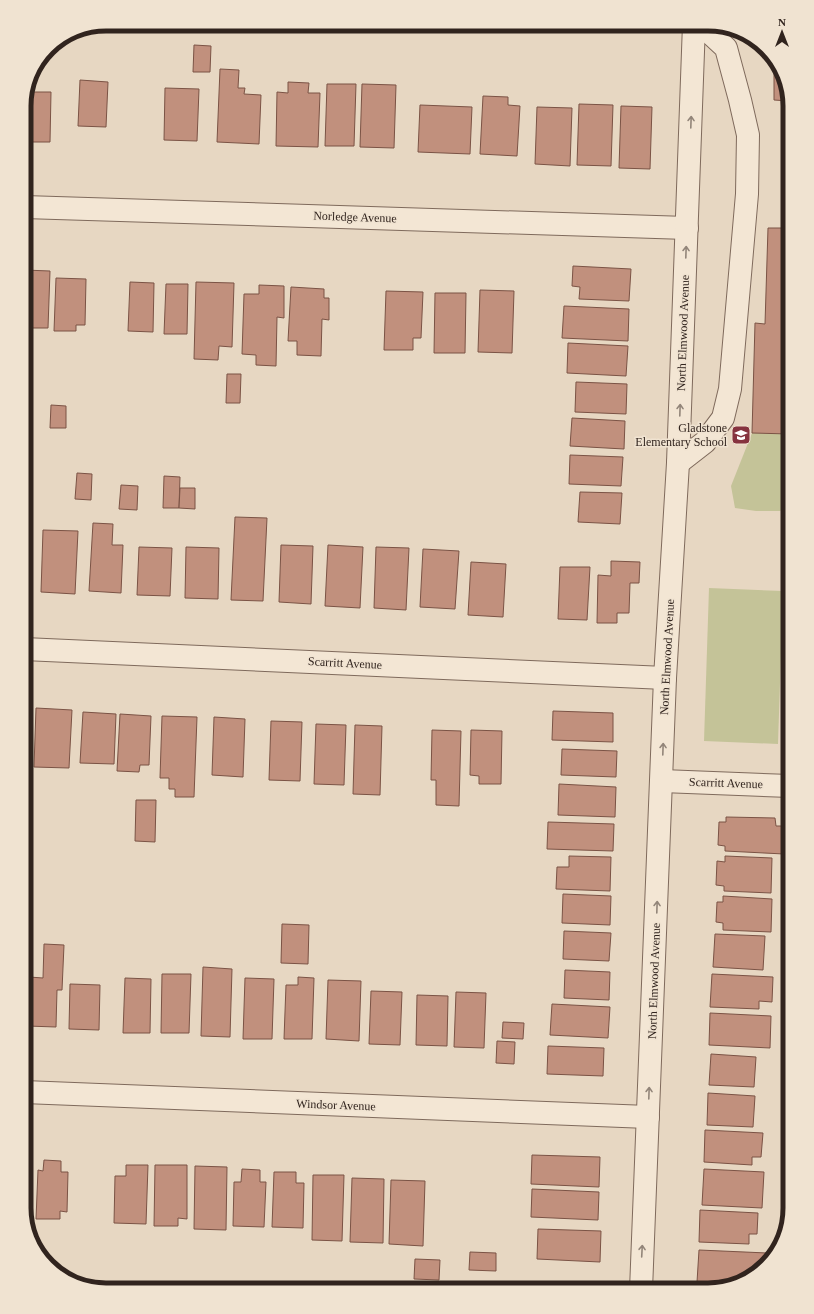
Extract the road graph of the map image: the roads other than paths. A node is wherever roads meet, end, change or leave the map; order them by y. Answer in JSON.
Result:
{"nodes":[{"id":1,"x":694,"y":31,"type":"edge"},
{"id":2,"x":708,"y":31,"type":"edge"},
{"id":3,"x":31,"y":207,"type":"edge"},
{"id":4,"x":687,"y":228,"type":"junction"},
{"id":5,"x":678,"y":463,"type":"junction"},
{"id":6,"x":31,"y":649,"type":"edge"},
{"id":7,"x":665,"y":678,"type":"junction"},
{"id":8,"x":662,"y":781,"type":"junction"},
{"id":9,"x":783,"y":786,"type":"edge"},
{"id":10,"x":31,"y":1092,"type":"edge"},
{"id":11,"x":648,"y":1117,"type":"junction"},
{"id":12,"x":640,"y":1283,"type":"edge"}],
"edges":[{"from":4,"to":1,"type":"street","name":"North Elmwood Avenue","one_way":true},
{"from":2,"to":5,"type":"street"},
{"from":3,"to":4,"type":"street","name":"Norledge Avenue"},
{"from":5,"to":4,"type":"street","name":"North Elmwood Avenue","one_way":true},
{"from":5,"to":7,"type":"street","name":"North Elmwood Avenue"},
{"from":6,"to":7,"type":"street","name":"Scarritt Avenue"},
{"from":8,"to":7,"type":"street","name":"North Elmwood Avenue","one_way":true},
{"from":8,"to":9,"type":"street","name":"Scarritt Avenue"},
{"from":11,"to":8,"type":"street","name":"North Elmwood Avenue","one_way":true},
{"from":10,"to":11,"type":"street","name":"Windsor Avenue"},
{"from":12,"to":11,"type":"street","name":"North Elmwood Avenue","one_way":true}]}
